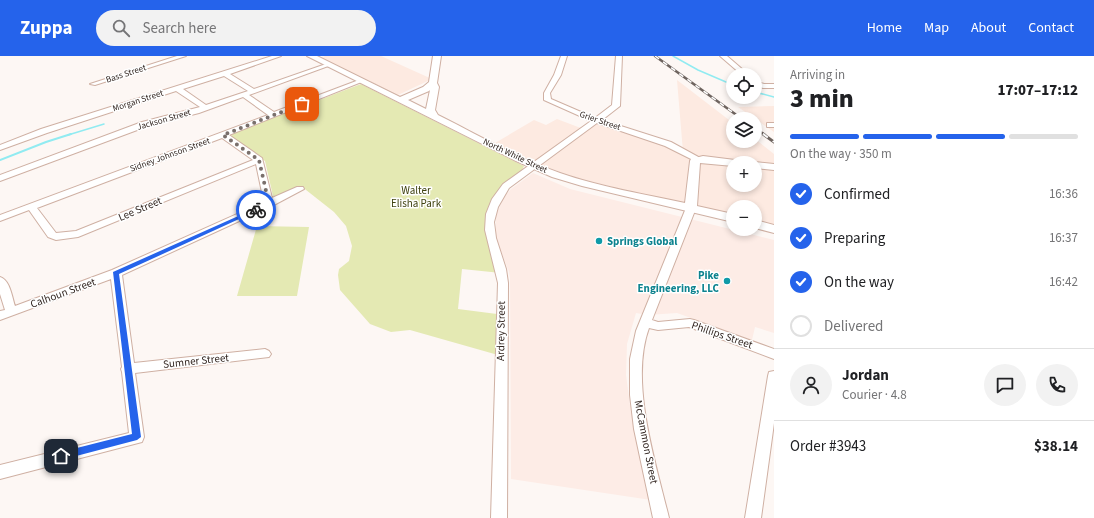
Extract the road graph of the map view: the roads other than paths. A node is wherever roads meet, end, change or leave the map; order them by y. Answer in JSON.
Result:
{"nodes":[{"id":1,"x":182,"y":56,"type":"edge"},
{"id":2,"x":278,"y":56,"type":"edge"},
{"id":3,"x":310,"y":56,"type":"edge"},
{"id":4,"x":437,"y":56,"type":"edge"},
{"id":5,"x":564,"y":56,"type":"edge"},
{"id":6,"x":619,"y":56,"type":"edge"},
{"id":7,"x":723,"y":56,"type":"edge"},
{"id":8,"x":328,"y":65,"type":"junction"},
{"id":9,"x":738,"y":68,"type":"edge"},
{"id":10,"x":224,"y":73,"type":"junction"},
{"id":11,"x":361,"y":82,"type":"junction"},
{"id":12,"x":433,"y":83,"type":"junction"},
{"id":13,"x":93,"y":84,"type":"dead end"},
{"id":14,"x":762,"y":86,"type":"edge"},
{"id":15,"x":774,"y":86,"type":"edge"},
{"id":16,"x":177,"y":88,"type":"junction"},
{"id":17,"x":253,"y":91,"type":"junction"},
{"id":18,"x":243,"y":94,"type":"junction"},
{"id":19,"x":400,"y":100,"type":"junction"},
{"id":20,"x":206,"y":108,"type":"junction"},
{"id":21,"x":274,"y":115,"type":"junction"},
{"id":22,"x":435,"y":117,"type":"junction"},
{"id":23,"x":597,"y":121,"type":"junction"},
{"id":24,"x":223,"y":135,"type":"junction"},
{"id":25,"x":0,"y":148,"type":"edge"},
{"id":26,"x":698,"y":159,"type":"junction"},
{"id":27,"x":259,"y":160,"type":"junction"},
{"id":28,"x":726,"y":161,"type":"edge"},
{"id":29,"x":535,"y":166,"type":"junction"},
{"id":30,"x":762,"y":166,"type":"edge"},
{"id":31,"x":774,"y":168,"type":"edge"},
{"id":32,"x":0,"y":178,"type":"edge"},
{"id":33,"x":300,"y":190,"type":"dead end"},
{"id":34,"x":269,"y":204,"type":"junction"},
{"id":35,"x":31,"y":206,"type":"junction"},
{"id":36,"x":691,"y":208,"type":"junction"},
{"id":37,"x":726,"y":216,"type":"edge"},
{"id":38,"x":0,"y":218,"type":"edge"},
{"id":39,"x":762,"y":226,"type":"edge"},
{"id":40,"x":774,"y":229,"type":"edge"},
{"id":41,"x":116,"y":273,"type":"junction"},
{"id":42,"x":0,"y":281,"type":"edge"},
{"id":43,"x":11,"y":312,"type":"junction"},
{"id":44,"x":0,"y":316,"type":"edge"},
{"id":45,"x":645,"y":323,"type":"junction"},
{"id":46,"x":265,"y":354,"type":"dead end"},
{"id":47,"x":774,"y":354,"type":"edge"},
{"id":48,"x":127,"y":369,"type":"junction"},
{"id":49,"x":774,"y":376,"type":"edge"},
{"id":50,"x":0,"y":472,"type":"edge"},
{"id":51,"x":499,"y":518,"type":"edge"},
{"id":52,"x":661,"y":518,"type":"edge"},
{"id":53,"x":753,"y":518,"type":"edge"}],
"edges":[{"from":1,"to":13,"type":"street","name":"Bass Street"},
{"from":2,"to":10,"type":"street","name":"Morgan Street"},
{"from":3,"to":8,"type":"main road","name":"North White Street"},
{"from":4,"to":12,"type":"main road"},
{"from":5,"to":23,"type":"street","name":"Grier Street"},
{"from":6,"to":23,"type":"street","name":"Ardrey Street"},
{"from":7,"to":9,"type":"street"},
{"from":8,"to":11,"type":"main road","name":"North White Street"},
{"from":8,"to":17,"type":"street","name":"Jackson Street"},
{"from":10,"to":16,"type":"street","name":"Morgan Street"},
{"from":10,"to":17,"type":"street"},
{"from":11,"to":19,"type":"main road","name":"North White Street"},
{"from":11,"to":21,"type":"street","name":"Sidney Johnson Street"},
{"from":12,"to":19,"type":"main road"},
{"from":12,"to":22,"type":"main road"},
{"from":14,"to":15,"type":"street"},
{"from":16,"to":20,"type":"street"},
{"from":16,"to":25,"type":"street","name":"Morgan Street"},
{"from":17,"to":18,"type":"street","name":"Jackson Street"},
{"from":18,"to":20,"type":"street","name":"Jackson Street"},
{"from":18,"to":21,"type":"street"},
{"from":19,"to":22,"type":"main road","name":"North White Street"},
{"from":20,"to":32,"type":"street","name":"Jackson Street"},
{"from":21,"to":24,"type":"street","name":"Sidney Johnson Street"},
{"from":22,"to":29,"type":"main road","name":"North White Street"},
{"from":23,"to":26,"type":"street","name":"Grier Street"},
{"from":23,"to":29,"type":"street","name":"Ardrey Street"},
{"from":24,"to":27,"type":"street"},
{"from":24,"to":35,"type":"street","name":"Sidney Johnson Street"},
{"from":26,"to":28,"type":"main road"},
{"from":26,"to":36,"type":"main road"},
{"from":27,"to":34,"type":"street"},
{"from":27,"to":35,"type":"street","name":"Lee Street"},
{"from":29,"to":36,"type":"main road","name":"North White Street"},
{"from":29,"to":51,"type":"street","name":"Ardrey Street"},
{"from":30,"to":31,"type":"main road"},
{"from":33,"to":34,"type":"street","name":"Calhoun Street"},
{"from":34,"to":41,"type":"street","name":"Calhoun Street"},
{"from":35,"to":38,"type":"street","name":"Sidney Johnson Street"},
{"from":36,"to":37,"type":"main road","name":"North White Street"},
{"from":36,"to":45,"type":"street","name":"McCammon Street"},
{"from":39,"to":40,"type":"main road"},
{"from":41,"to":43,"type":"street","name":"Calhoun Street"},
{"from":41,"to":48,"type":"street"},
{"from":42,"to":43,"type":"street"},
{"from":43,"to":44,"type":"street","name":"Calhoun Street"},
{"from":45,"to":47,"type":"street","name":"Phillips Street"},
{"from":45,"to":52,"type":"street","name":"McCammon Street"},
{"from":46,"to":48,"type":"street","name":"Sumner Street"},
{"from":48,"to":50,"type":"street"},
{"from":49,"to":53,"type":"street"}]}
